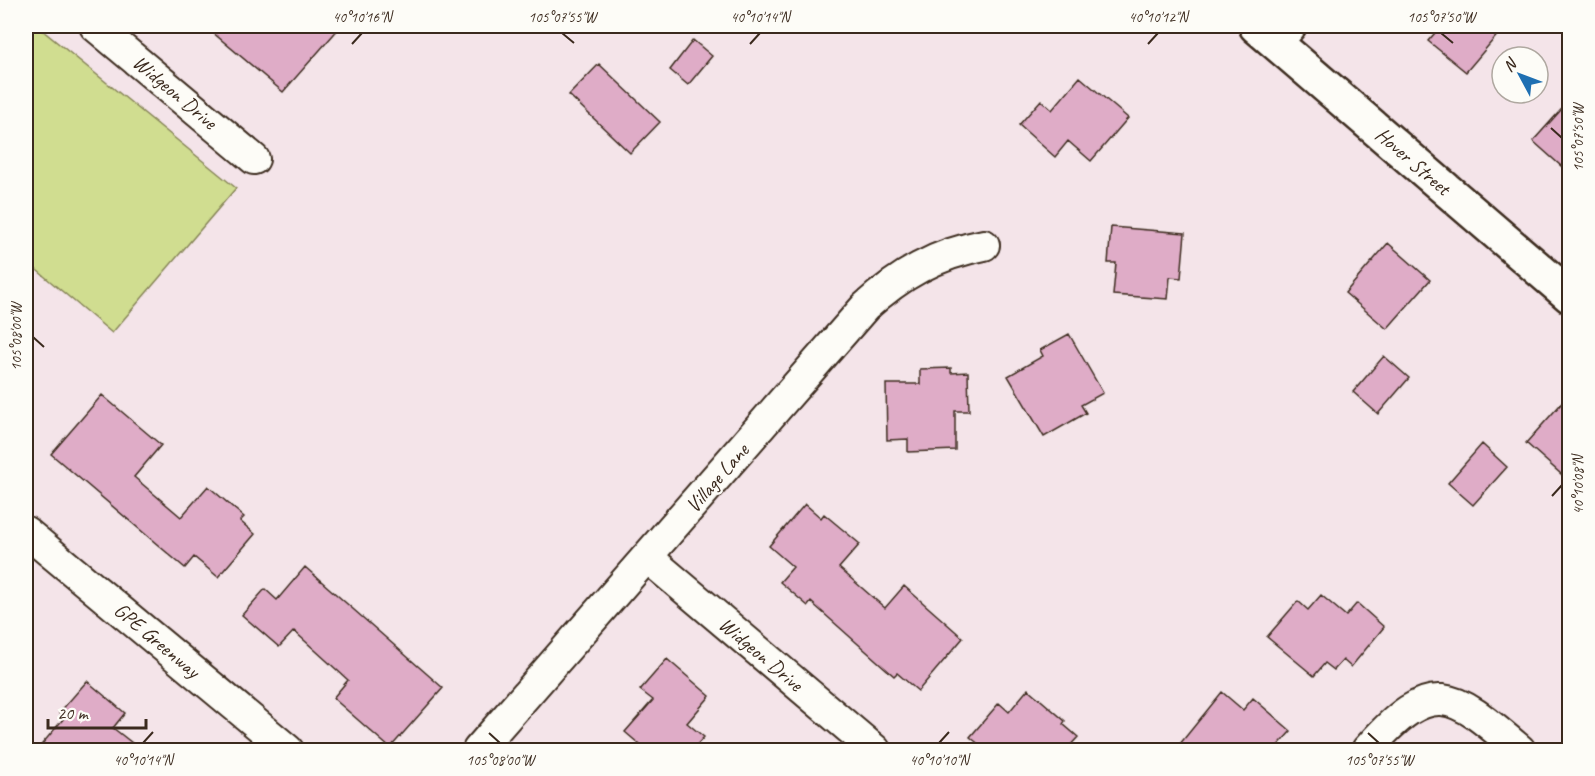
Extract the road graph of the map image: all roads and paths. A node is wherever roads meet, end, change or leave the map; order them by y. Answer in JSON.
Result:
{"nodes":[{"id":1,"x":99,"y":27,"type":"edge"},
{"id":2,"x":1274,"y":31,"type":"edge"},
{"id":3,"x":254,"y":159,"type":"dead end"},
{"id":4,"x":984,"y":245,"type":"dead end"},
{"id":5,"x":1568,"y":293,"type":"edge"},
{"id":6,"x":26,"y":531,"type":"edge"},
{"id":7,"x":647,"y":557,"type":"junction"},
{"id":8,"x":288,"y":750,"type":"edge"},
{"id":9,"x":478,"y":750,"type":"edge"},
{"id":10,"x":876,"y":750,"type":"edge"},
{"id":11,"x":1367,"y":750,"type":"edge"},
{"id":12,"x":1520,"y":750,"type":"edge"}],
"edges":[{"from":1,"to":3,"type":"street","name":"Widgeon Drive"},
{"from":2,"to":5,"type":"main road","name":"Hover Street"},
{"from":4,"to":7,"type":"street","name":"Village Lane"},
{"from":6,"to":8,"type":"street","name":"GPE Greenway"},
{"from":7,"to":9,"type":"street","name":"Village Lane"},
{"from":7,"to":10,"type":"street","name":"Widgeon Drive"},
{"from":11,"to":12,"type":"street"}]}
